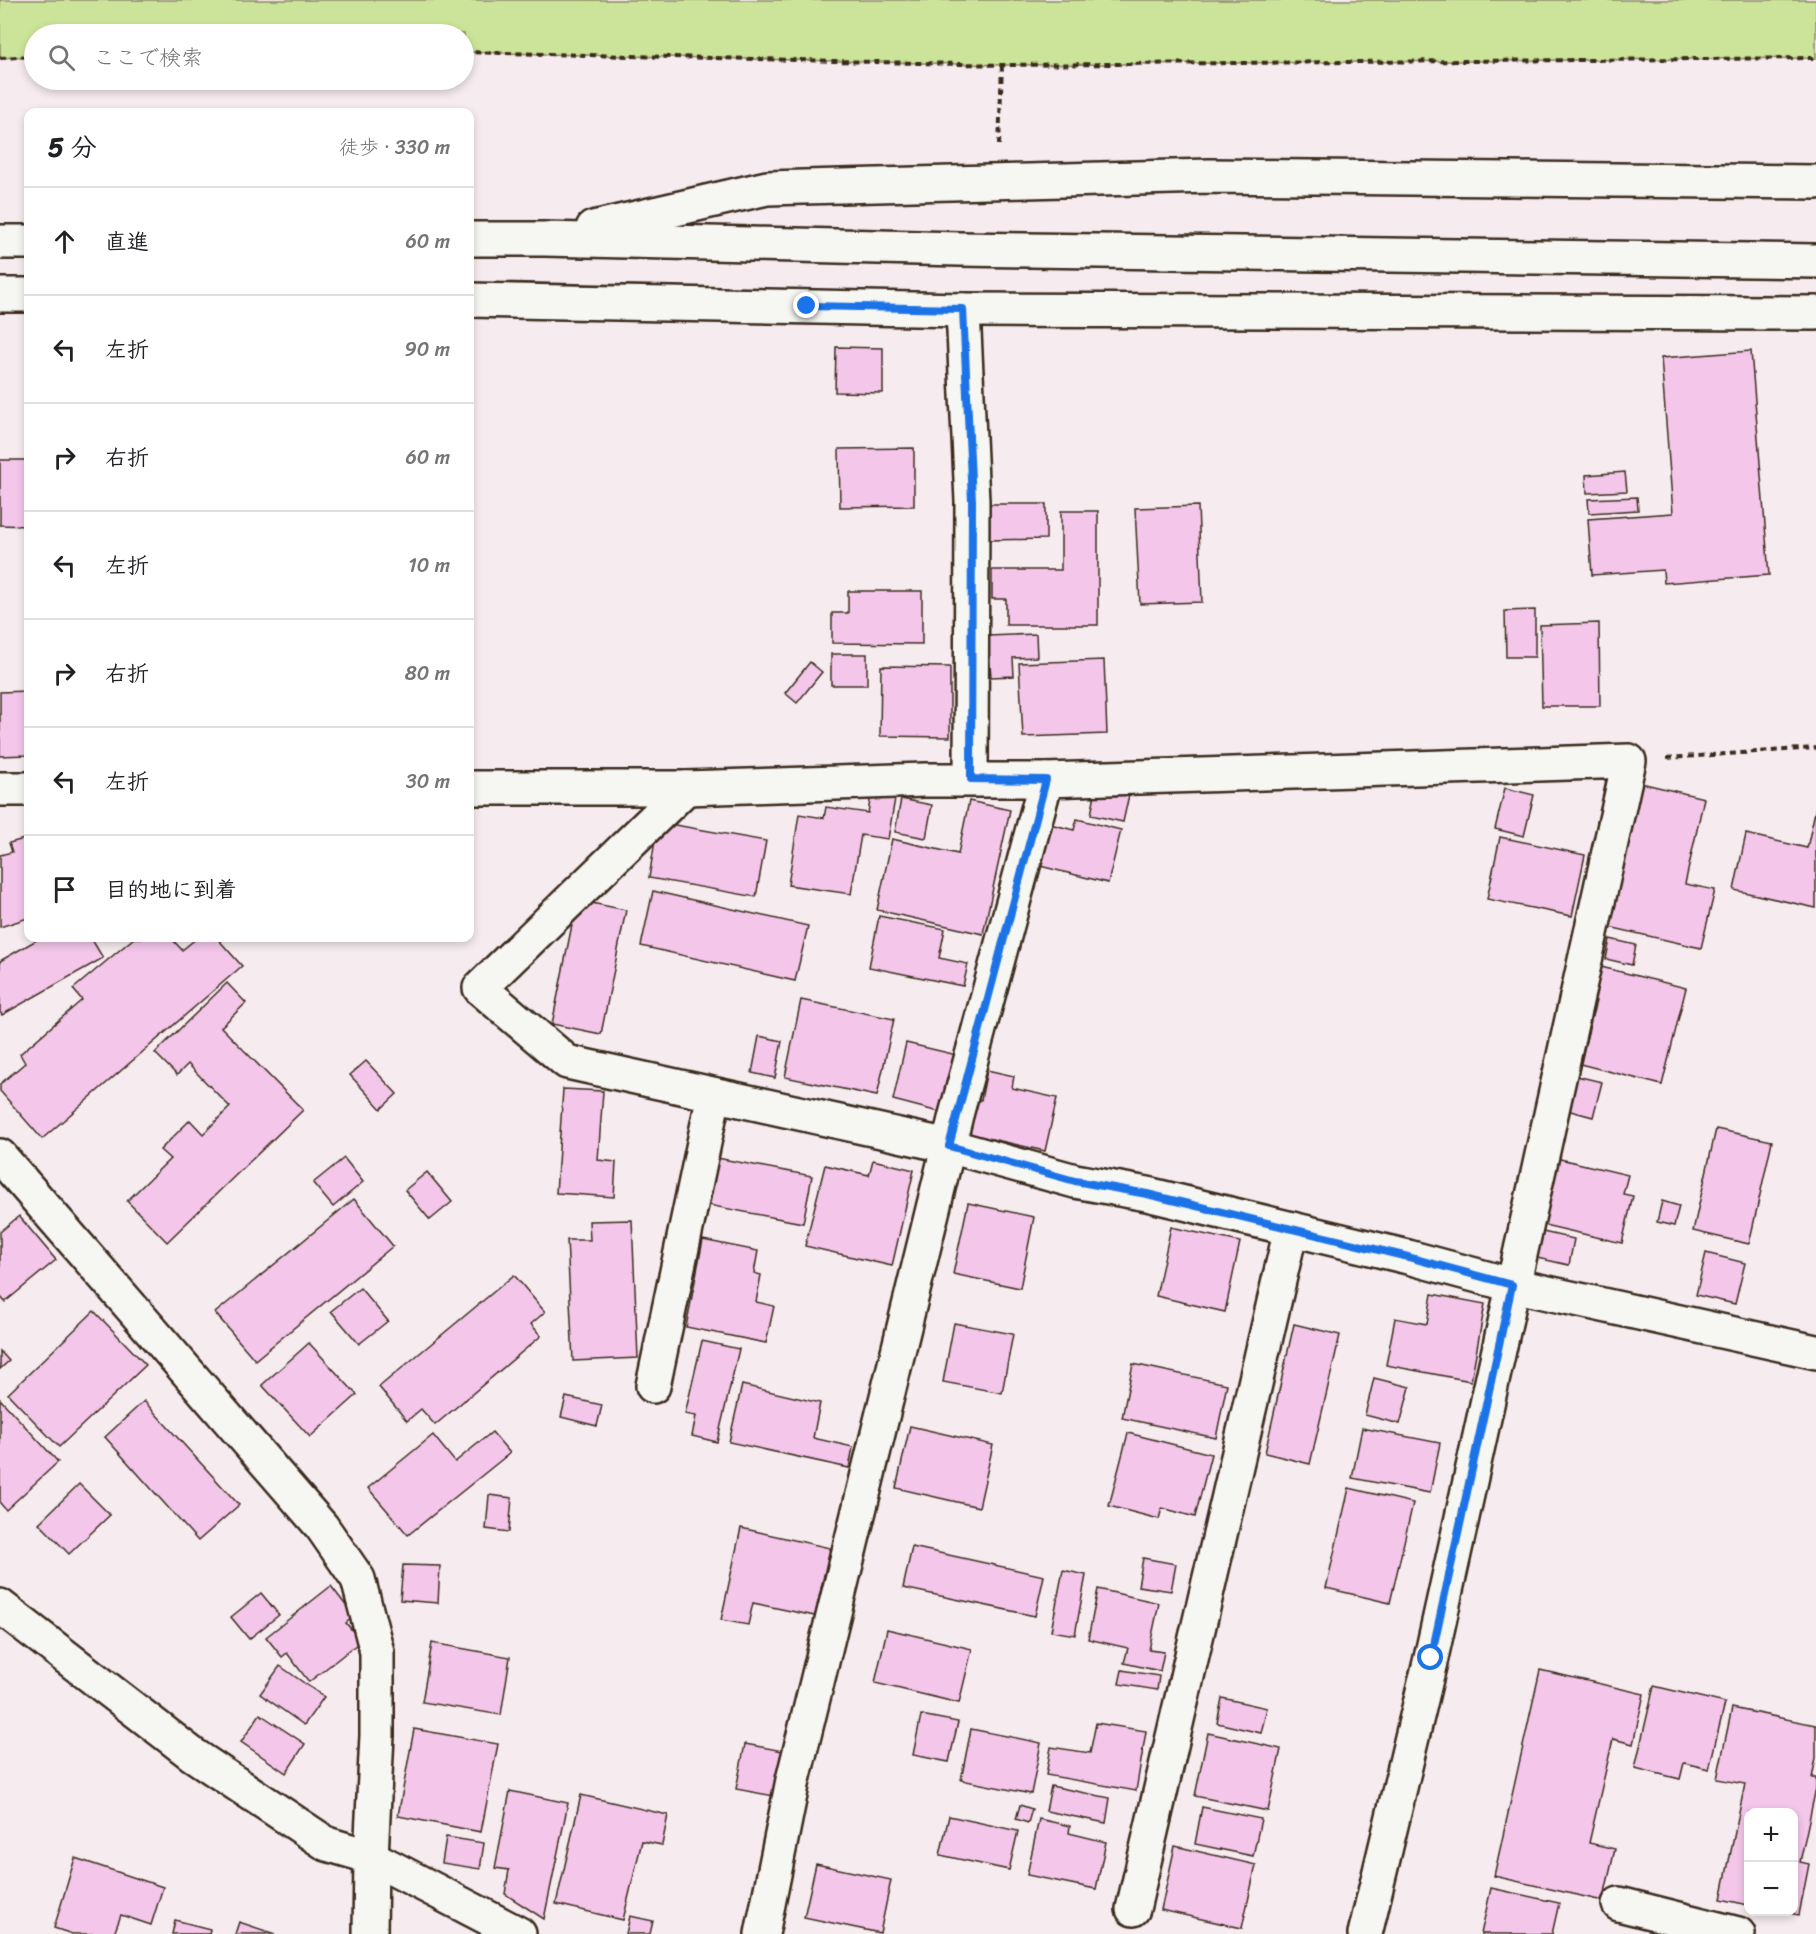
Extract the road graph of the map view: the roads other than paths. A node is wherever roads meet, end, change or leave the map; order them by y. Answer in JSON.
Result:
{"nodes":[{"id":1,"x":1816,"y":182,"type":"edge"},
{"id":2,"x":474,"y":239,"type":"edge"},
{"id":3,"x":544,"y":239,"type":"junction"},
{"id":4,"x":0,"y":242,"type":"edge"},
{"id":5,"x":24,"y":242,"type":"edge"},
{"id":6,"x":1816,"y":261,"type":"edge"},
{"id":7,"x":24,"y":295,"type":"edge"},
{"id":8,"x":0,"y":296,"type":"edge"},
{"id":9,"x":474,"y":300,"type":"edge"},
{"id":10,"x":963,"y":309,"type":"junction"},
{"id":11,"x":1816,"y":313,"type":"edge"},
{"id":12,"x":971,"y":779,"type":"junction"},
{"id":13,"x":1046,"y":780,"type":"junction"},
{"id":14,"x":474,"y":788,"type":"edge"},
{"id":15,"x":686,"y":788,"type":"junction"},
{"id":16,"x":0,"y":789,"type":"edge"},
{"id":17,"x":24,"y":789,"type":"edge"},
{"id":18,"x":714,"y":1095,"type":"junction"},
{"id":19,"x":949,"y":1146,"type":"junction"},
{"id":20,"x":0,"y":1156,"type":"edge"},
{"id":21,"x":1291,"y":1229,"type":"junction"},
{"id":22,"x":1512,"y":1285,"type":"junction"},
{"id":23,"x":1816,"y":1352,"type":"edge"},
{"id":24,"x":653,"y":1386,"type":"dead end"},
{"id":25,"x":0,"y":1606,"type":"edge"},
{"id":26,"x":371,"y":1857,"type":"junction"},
{"id":27,"x":1619,"y":1904,"type":"dead end"},
{"id":28,"x":1132,"y":1909,"type":"dead end"},
{"id":29,"x":370,"y":1934,"type":"edge"},
{"id":30,"x":519,"y":1934,"type":"edge"},
{"id":31,"x":762,"y":1934,"type":"edge"},
{"id":32,"x":1365,"y":1934,"type":"edge"},
{"id":33,"x":1738,"y":1934,"type":"edge"}],
"edges":[{"from":1,"to":3,"type":"street"},
{"from":2,"to":3,"type":"street"},
{"from":3,"to":6,"type":"street"},
{"from":4,"to":5,"type":"street"},
{"from":7,"to":8,"type":"street"},
{"from":9,"to":10,"type":"street"},
{"from":10,"to":11,"type":"street"},
{"from":10,"to":12,"type":"street"},
{"from":12,"to":13,"type":"street"},
{"from":12,"to":15,"type":"street"},
{"from":13,"to":19,"type":"street"},
{"from":13,"to":22,"type":"street"},
{"from":14,"to":15,"type":"street"},
{"from":15,"to":18,"type":"street"},
{"from":16,"to":17,"type":"street"},
{"from":18,"to":19,"type":"street"},
{"from":18,"to":24,"type":"street"},
{"from":19,"to":21,"type":"street"},
{"from":19,"to":31,"type":"street"},
{"from":20,"to":26,"type":"street"},
{"from":21,"to":22,"type":"street"},
{"from":21,"to":28,"type":"street"},
{"from":22,"to":23,"type":"street"},
{"from":22,"to":32,"type":"street"},
{"from":25,"to":26,"type":"street"},
{"from":26,"to":29,"type":"street"},
{"from":26,"to":30,"type":"street"},
{"from":27,"to":33,"type":"street"}]}
